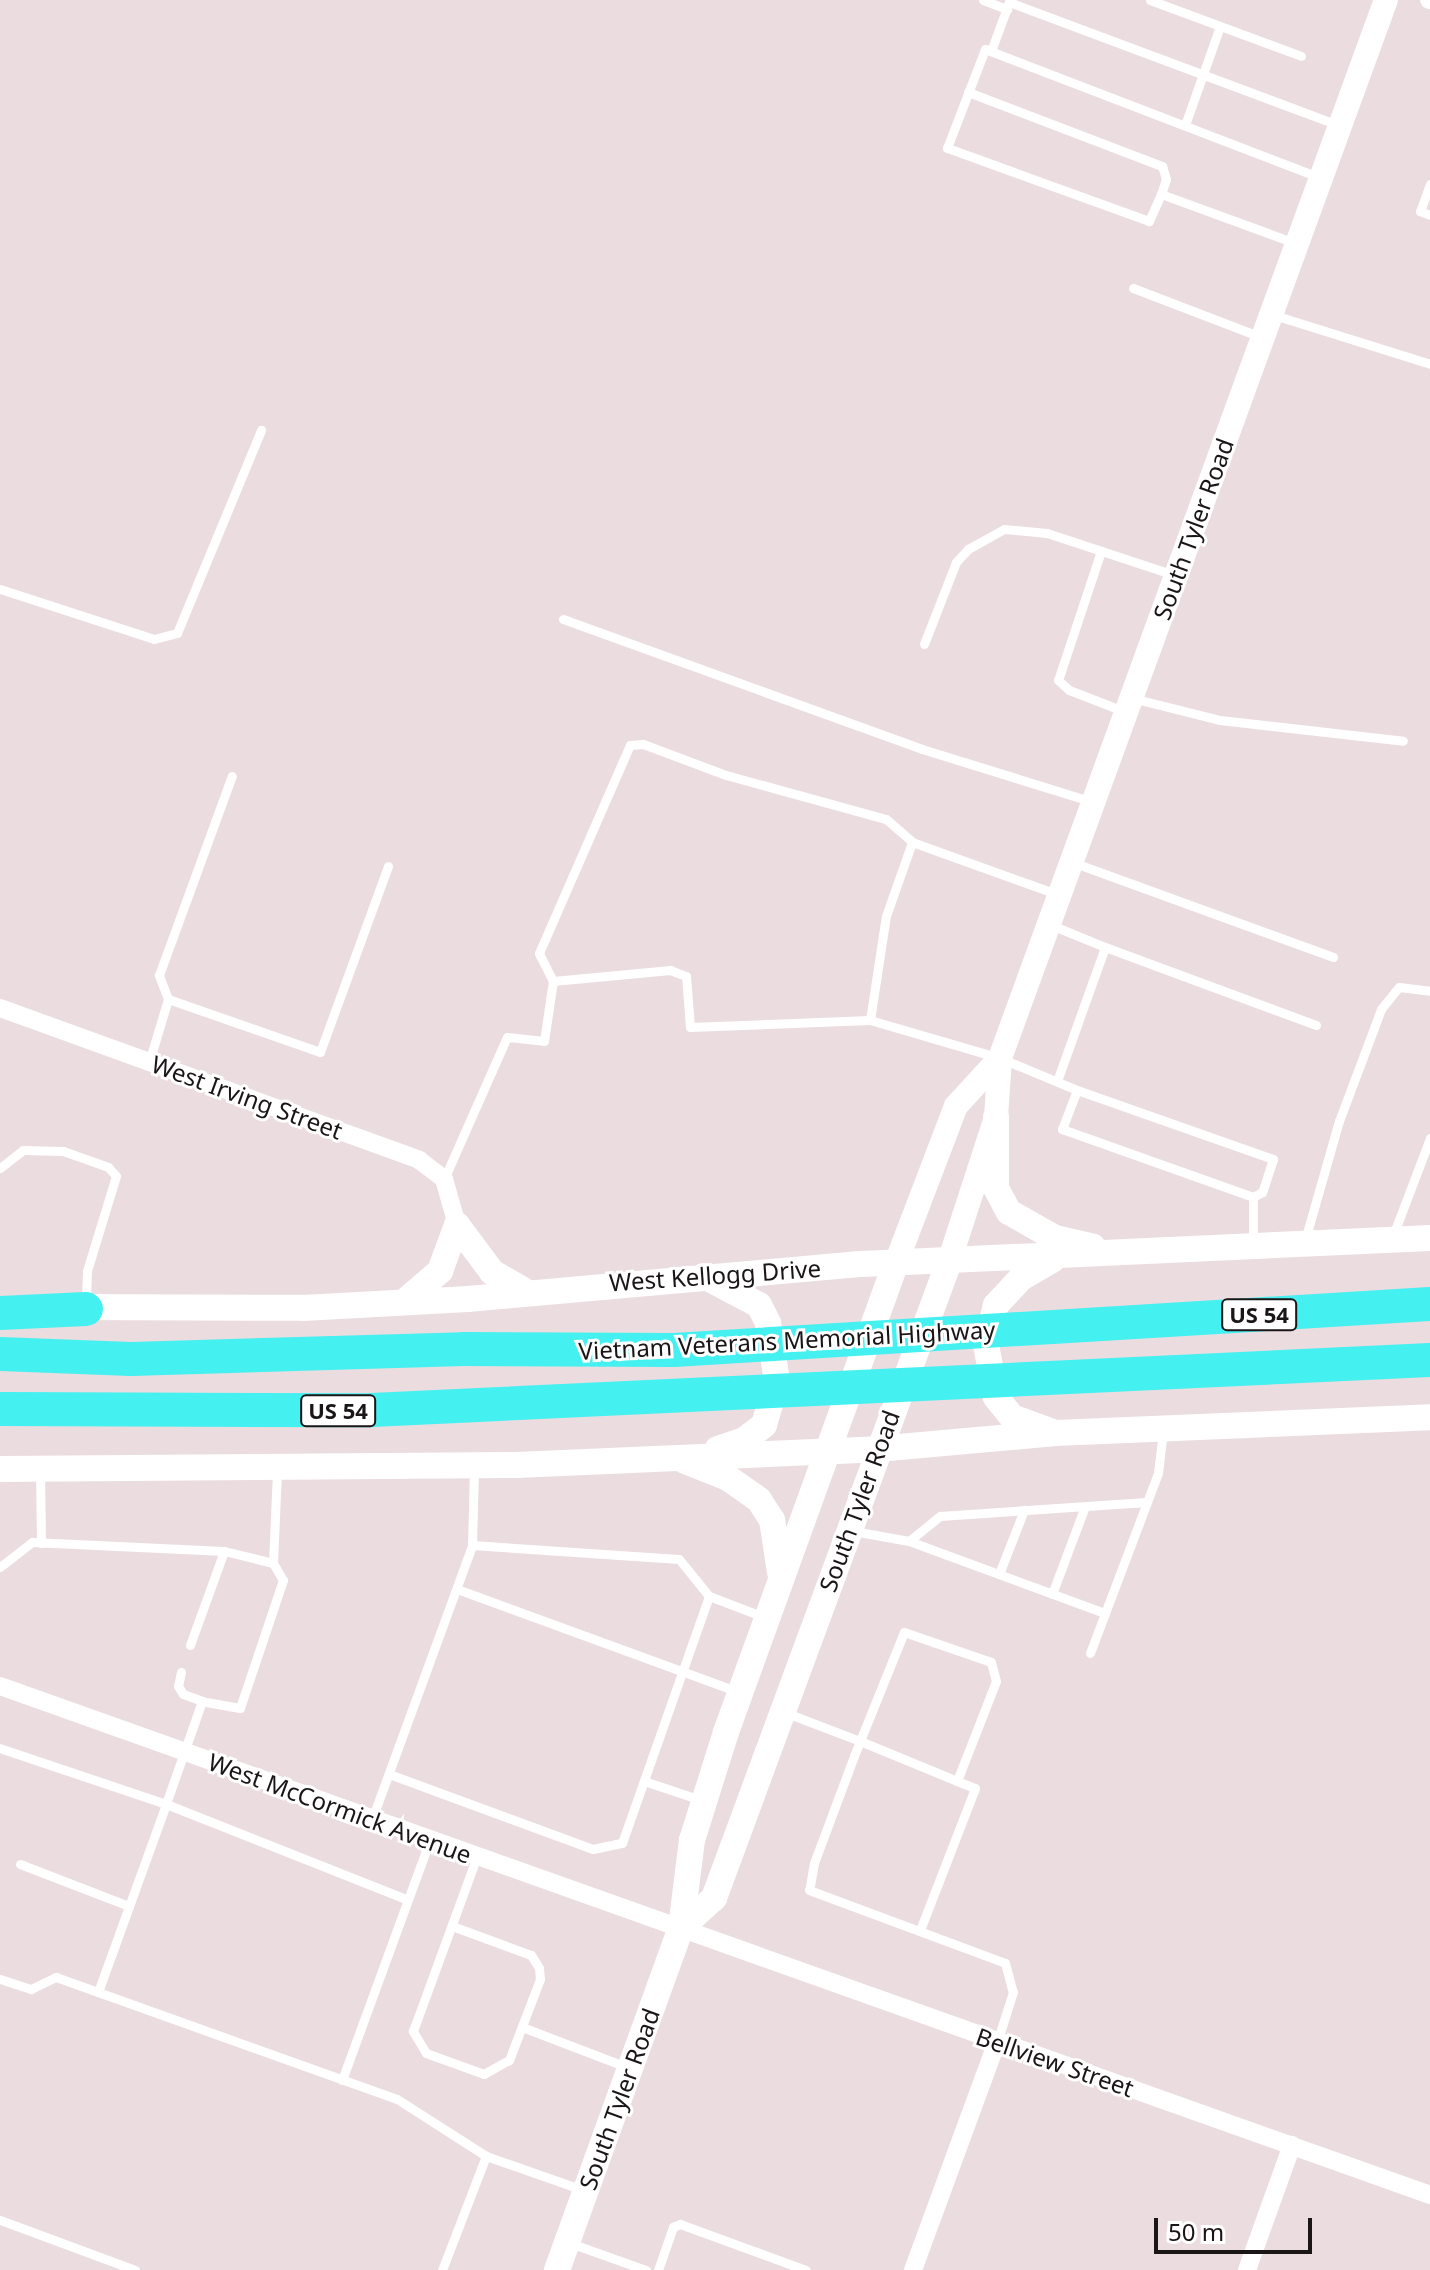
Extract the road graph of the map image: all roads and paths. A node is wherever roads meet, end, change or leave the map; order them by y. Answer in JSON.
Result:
{"nodes":[{"id":1,"x":983,"y":0,"type":"edge"},
{"id":2,"x":1150,"y":0,"type":"edge"},
{"id":3,"x":1386,"y":0,"type":"edge"},
{"id":4,"x":1009,"y":4,"type":"edge"},
{"id":5,"x":1220,"y":26,"type":"junction"},
{"id":6,"x":991,"y":51,"type":"junction"},
{"id":7,"x":1301,"y":56,"type":"dead end"},
{"id":8,"x":1204,"y":75,"type":"junction"},
{"id":9,"x":968,"y":92,"type":"junction"},
{"id":10,"x":1185,"y":125,"type":"junction"},
{"id":11,"x":1340,"y":126,"type":"junction"},
{"id":12,"x":1321,"y":178,"type":"junction"},
{"id":13,"x":1430,"y":184,"type":"edge"},
{"id":14,"x":1161,"y":194,"type":"junction"},
{"id":15,"x":1430,"y":215,"type":"edge"},
{"id":16,"x":1297,"y":244,"type":"junction"},
{"id":17,"x":1133,"y":288,"type":"dead end"},
{"id":18,"x":1271,"y":314,"type":"junction"},
{"id":19,"x":1263,"y":338,"type":"junction"},
{"id":20,"x":1430,"y":364,"type":"edge"},
{"id":21,"x":261,"y":430,"type":"dead end"},
{"id":22,"x":1101,"y":551,"type":"junction"},
{"id":23,"x":1177,"y":576,"type":"junction"},
{"id":24,"x":0,"y":589,"type":"edge"},
{"id":25,"x":563,"y":619,"type":"dead end"},
{"id":26,"x":924,"y":644,"type":"dead end"},
{"id":27,"x":1130,"y":705,"type":"junction"},
{"id":28,"x":1403,"y":741,"type":"dead end"},
{"id":29,"x":232,"y":776,"type":"dead end"},
{"id":30,"x":1094,"y":802,"type":"junction"},
{"id":31,"x":912,"y":842,"type":"junction"},
{"id":32,"x":1072,"y":862,"type":"junction"},
{"id":33,"x":388,"y":866,"type":"dead end"},
{"id":34,"x":1059,"y":895,"type":"junction"},
{"id":35,"x":1049,"y":924,"type":"junction"},
{"id":36,"x":1105,"y":947,"type":"junction"},
{"id":37,"x":1333,"y":957,"type":"dead end"},
{"id":38,"x":553,"y":981,"type":"junction"},
{"id":39,"x":1430,"y":991,"type":"edge"},
{"id":40,"x":168,"y":999,"type":"junction"},
{"id":41,"x":0,"y":1008,"type":"edge"},
{"id":42,"x":870,"y":1020,"type":"junction"},
{"id":43,"x":1316,"y":1025,"type":"dead end"},
{"id":44,"x":1000,"y":1058,"type":"junction"},
{"id":45,"x":149,"y":1062,"type":"junction"},
{"id":46,"x":1057,"y":1081,"type":"junction"},
{"id":47,"x":1077,"y":1090,"type":"junction"},
{"id":48,"x":996,"y":1117,"type":"junction"},
{"id":49,"x":1430,"y":1138,"type":"edge"},
{"id":50,"x":1,"y":1165,"type":"edge"},
{"id":51,"x":444,"y":1179,"type":"junction"},
{"id":52,"x":1253,"y":1197,"type":"junction"},
{"id":53,"x":457,"y":1225,"type":"junction"},
{"id":54,"x":1430,"y":1238,"type":"edge"},
{"id":55,"x":1390,"y":1241,"type":"junction"},
{"id":56,"x":1303,"y":1245,"type":"junction"},
{"id":57,"x":1252,"y":1247,"type":"junction"},
{"id":58,"x":1120,"y":1253,"type":"junction"},
{"id":59,"x":1055,"y":1258,"type":"junction"},
{"id":60,"x":949,"y":1262,"type":"junction"},
{"id":61,"x":896,"y":1263,"type":"junction"},
{"id":62,"x":701,"y":1275,"type":"junction"},
{"id":63,"x":525,"y":1291,"type":"junction"},
{"id":64,"x":0,"y":1300,"type":"edge"},
{"id":65,"x":404,"y":1302,"type":"junction"},
{"id":66,"x":1430,"y":1304,"type":"edge"},
{"id":67,"x":86,"y":1309,"type":"junction"},
{"id":68,"x":0,"y":1313,"type":"edge"},
{"id":69,"x":0,"y":1354,"type":"edge"},
{"id":70,"x":1430,"y":1360,"type":"edge"},
{"id":71,"x":0,"y":1409,"type":"edge"},
{"id":72,"x":1430,"y":1417,"type":"edge"},
{"id":73,"x":1163,"y":1428,"type":"junction"},
{"id":74,"x":1055,"y":1433,"type":"junction"},
{"id":75,"x":877,"y":1449,"type":"junction"},
{"id":76,"x":827,"y":1451,"type":"junction"},
{"id":77,"x":687,"y":1456,"type":"junction"},
{"id":78,"x":474,"y":1466,"type":"junction"},
{"id":79,"x":277,"y":1468,"type":"junction"},
{"id":80,"x":0,"y":1469,"type":"edge"},
{"id":81,"x":40,"y":1469,"type":"junction"},
{"id":82,"x":1147,"y":1502,"type":"junction"},
{"id":83,"x":1085,"y":1506,"type":"junction"},
{"id":84,"x":1024,"y":1510,"type":"junction"},
{"id":85,"x":848,"y":1530,"type":"junction"},
{"id":86,"x":909,"y":1541,"type":"junction"},
{"id":87,"x":41,"y":1543,"type":"junction"},
{"id":88,"x":472,"y":1545,"type":"junction"},
{"id":89,"x":224,"y":1551,"type":"junction"},
{"id":90,"x":273,"y":1563,"type":"junction"},
{"id":91,"x":0,"y":1567,"type":"edge"},
{"id":92,"x":999,"y":1574,"type":"junction"},
{"id":93,"x":780,"y":1581,"type":"junction"},
{"id":94,"x":457,"y":1589,"type":"junction"},
{"id":95,"x":1052,"y":1594,"type":"junction"},
{"id":96,"x":709,"y":1596,"type":"junction"},
{"id":97,"x":1105,"y":1613,"type":"junction"},
{"id":98,"x":767,"y":1618,"type":"junction"},
{"id":99,"x":190,"y":1645,"type":"dead end"},
{"id":100,"x":1090,"y":1653,"type":"dead end"},
{"id":101,"x":682,"y":1671,"type":"junction"},
{"id":102,"x":181,"y":1672,"type":"dead end"},
{"id":103,"x":0,"y":1686,"type":"edge"},
{"id":104,"x":740,"y":1693,"type":"junction"},
{"id":105,"x":202,"y":1701,"type":"junction"},
{"id":106,"x":781,"y":1711,"type":"junction"},
{"id":107,"x":860,"y":1741,"type":"junction"},
{"id":108,"x":0,"y":1748,"type":"edge"},
{"id":109,"x":184,"y":1752,"type":"junction"},
{"id":110,"x":389,"y":1774,"type":"junction"},
{"id":111,"x":644,"y":1781,"type":"junction"},
{"id":112,"x":957,"y":1781,"type":"junction"},
{"id":113,"x":704,"y":1801,"type":"junction"},
{"id":114,"x":166,"y":1804,"type":"junction"},
{"id":115,"x":372,"y":1819,"type":"junction"},
{"id":116,"x":430,"y":1840,"type":"junction"},
{"id":117,"x":477,"y":1856,"type":"junction"},
{"id":118,"x":20,"y":1864,"type":"dead end"},
{"id":119,"x":408,"y":1900,"type":"junction"},
{"id":120,"x":129,"y":1906,"type":"junction"},
{"id":121,"x":452,"y":1926,"type":"junction"},
{"id":122,"x":681,"y":1928,"type":"junction"},
{"id":123,"x":920,"y":1930,"type":"junction"},
{"id":124,"x":0,"y":1979,"type":"edge"},
{"id":125,"x":98,"y":1992,"type":"junction"},
{"id":126,"x":522,"y":2027,"type":"junction"},
{"id":127,"x":997,"y":2042,"type":"junction"},
{"id":128,"x":630,"y":2069,"type":"junction"},
{"id":129,"x":342,"y":2080,"type":"junction"},
{"id":130,"x":1292,"y":2145,"type":"junction"},
{"id":131,"x":486,"y":2156,"type":"junction"},
{"id":132,"x":586,"y":2191,"type":"junction"},
{"id":133,"x":1430,"y":2195,"type":"edge"},
{"id":134,"x":0,"y":2220,"type":"edge"},
{"id":135,"x":567,"y":2242,"type":"junction"},
{"id":136,"x":135,"y":2270,"type":"edge"},
{"id":137,"x":442,"y":2270,"type":"edge"},
{"id":138,"x":557,"y":2270,"type":"edge"},
{"id":139,"x":646,"y":2270,"type":"edge"},
{"id":140,"x":658,"y":2270,"type":"edge"},
{"id":141,"x":806,"y":2270,"type":"edge"},
{"id":142,"x":913,"y":2270,"type":"edge"},
{"id":143,"x":1247,"y":2270,"type":"edge"}],
"edges":[{"from":1,"to":4,"type":"lane"},
{"from":2,"to":5,"type":"lane"},
{"from":3,"to":11,"type":"street","name":"South Tyler Road"},
{"from":4,"to":6,"type":"lane"},
{"from":4,"to":8,"type":"lane"},
{"from":5,"to":7,"type":"lane"},
{"from":5,"to":8,"type":"lane"},
{"from":6,"to":9,"type":"lane"},
{"from":6,"to":10,"type":"lane"},
{"from":8,"to":10,"type":"lane"},
{"from":8,"to":11,"type":"lane"},
{"from":9,"to":14,"type":"lane"},
{"from":9,"to":14,"type":"lane"},
{"from":10,"to":12,"type":"lane"},
{"from":11,"to":12,"type":"street","name":"South Tyler Road"},
{"from":12,"to":16,"type":"street","name":"South Tyler Road"},
{"from":13,"to":15,"type":"lane"},
{"from":14,"to":16,"type":"lane"},
{"from":16,"to":18,"type":"street","name":"South Tyler Road"},
{"from":17,"to":19,"type":"lane"},
{"from":18,"to":19,"type":"street","name":"South Tyler Road"},
{"from":18,"to":20,"type":"lane"},
{"from":19,"to":23,"type":"street","name":"South Tyler Road"},
{"from":21,"to":24,"type":"lane"},
{"from":22,"to":23,"type":"lane"},
{"from":22,"to":26,"type":"lane"},
{"from":22,"to":27,"type":"lane"},
{"from":23,"to":27,"type":"street","name":"South Tyler Road"},
{"from":25,"to":30,"type":"lane"},
{"from":27,"to":28,"type":"lane"},
{"from":27,"to":30,"type":"street","name":"South Tyler Road"},
{"from":29,"to":40,"type":"lane"},
{"from":30,"to":32,"type":"street","name":"South Tyler Road"},
{"from":31,"to":34,"type":"lane"},
{"from":31,"to":38,"type":"lane"},
{"from":31,"to":42,"type":"lane"},
{"from":32,"to":34,"type":"street","name":"South Tyler Road"},
{"from":32,"to":37,"type":"lane"},
{"from":33,"to":40,"type":"lane"},
{"from":34,"to":35,"type":"street","name":"South Tyler Road"},
{"from":35,"to":36,"type":"lane"},
{"from":35,"to":44,"type":"street","name":"South Tyler Road"},
{"from":36,"to":43,"type":"lane"},
{"from":36,"to":46,"type":"lane"},
{"from":38,"to":42,"type":"lane"},
{"from":38,"to":51,"type":"lane"},
{"from":39,"to":56,"type":"lane"},
{"from":40,"to":45,"type":"lane"},
{"from":41,"to":45,"type":"street","name":"West Irving Street"},
{"from":42,"to":44,"type":"lane"},
{"from":44,"to":46,"type":"lane"},
{"from":44,"to":48,"type":"street","name":"South Tyler Road"},
{"from":44,"to":61,"type":"street","name":"South Tyler Road"},
{"from":45,"to":51,"type":"street","name":"West Irving Street"},
{"from":46,"to":47,"type":"lane"},
{"from":47,"to":52,"type":"lane"},
{"from":47,"to":52,"type":"lane"},
{"from":48,"to":58,"type":"main road"},
{"from":48,"to":60,"type":"street","name":"South Tyler Road"},
{"from":49,"to":55,"type":"lane"},
{"from":50,"to":67,"type":"lane"},
{"from":51,"to":53,"type":"street"},
{"from":52,"to":57,"type":"lane"},
{"from":53,"to":63,"type":"main road"},
{"from":53,"to":65,"type":"main road"},
{"from":54,"to":55,"type":"main road","name":"West Kellogg Drive"},
{"from":55,"to":56,"type":"main road","name":"West Kellogg Drive"},
{"from":56,"to":57,"type":"main road","name":"West Kellogg Drive"},
{"from":57,"to":58,"type":"main road","name":"West Kellogg Drive"},
{"from":58,"to":59,"type":"main road","name":"West Kellogg Drive"},
{"from":59,"to":60,"type":"main road","name":"West Kellogg Drive"},
{"from":59,"to":74,"type":"main road"},
{"from":60,"to":61,"type":"main road","name":"West Kellogg Drive"},
{"from":60,"to":75,"type":"main road","name":"South Tyler Road"},
{"from":61,"to":62,"type":"main road","name":"West Kellogg Drive"},
{"from":61,"to":76,"type":"main road","name":"South Tyler Road"},
{"from":62,"to":63,"type":"main road","name":"West Kellogg Drive"},
{"from":62,"to":77,"type":"main road"},
{"from":63,"to":65,"type":"main road","name":"West Kellogg Drive"},
{"from":64,"to":67,"type":"main road","name":"West Kellogg Drive"},
{"from":65,"to":67,"type":"main road","name":"West Kellogg Drive"},
{"from":66,"to":69,"type":"highway","name":"Vietnam Veterans Memorial Highway","number":"US 54"},
{"from":67,"to":68,"type":"highway"},
{"from":70,"to":71,"type":"highway","name":"Vietnam Veterans Memorial Highway","number":"US 54"},
{"from":72,"to":73,"type":"main road"},
{"from":73,"to":74,"type":"main road"},
{"from":73,"to":82,"type":"lane"},
{"from":74,"to":75,"type":"main road"},
{"from":75,"to":76,"type":"main road"},
{"from":75,"to":85,"type":"main road","name":"South Tyler Road"},
{"from":76,"to":77,"type":"main road"},
{"from":76,"to":93,"type":"main road","name":"South Tyler Road"},
{"from":77,"to":78,"type":"main road"},
{"from":77,"to":93,"type":"main road"},
{"from":78,"to":79,"type":"main road"},
{"from":78,"to":88,"type":"lane"},
{"from":79,"to":81,"type":"main road"},
{"from":79,"to":90,"type":"lane"},
{"from":80,"to":81,"type":"main road"},
{"from":81,"to":87,"type":"lane"},
{"from":82,"to":83,"type":"lane"},
{"from":82,"to":97,"type":"lane"},
{"from":83,"to":84,"type":"lane"},
{"from":83,"to":95,"type":"lane"},
{"from":84,"to":86,"type":"lane"},
{"from":84,"to":92,"type":"lane"},
{"from":85,"to":86,"type":"lane"},
{"from":85,"to":106,"type":"main road","name":"South Tyler Road"},
{"from":86,"to":92,"type":"lane"},
{"from":87,"to":89,"type":"lane"},
{"from":87,"to":91,"type":"lane"},
{"from":88,"to":94,"type":"lane"},
{"from":88,"to":96,"type":"lane"},
{"from":89,"to":90,"type":"lane"},
{"from":89,"to":99,"type":"lane"},
{"from":90,"to":105,"type":"lane"},
{"from":92,"to":95,"type":"lane"},
{"from":93,"to":98,"type":"main road","name":"South Tyler Road"},
{"from":94,"to":101,"type":"lane"},
{"from":94,"to":110,"type":"lane"},
{"from":95,"to":97,"type":"lane"},
{"from":96,"to":98,"type":"lane"},
{"from":96,"to":101,"type":"lane"},
{"from":97,"to":100,"type":"lane"},
{"from":98,"to":104,"type":"main road","name":"South Tyler Road"},
{"from":101,"to":104,"type":"lane"},
{"from":101,"to":111,"type":"lane"},
{"from":102,"to":105,"type":"lane"},
{"from":103,"to":109,"type":"street","name":"West McCormick Avenue"},
{"from":104,"to":113,"type":"main road","name":"South Tyler Road"},
{"from":105,"to":109,"type":"lane"},
{"from":106,"to":107,"type":"lane"},
{"from":106,"to":122,"type":"main road","name":"South Tyler Road"},
{"from":107,"to":112,"type":"lane"},
{"from":107,"to":112,"type":"lane"},
{"from":107,"to":123,"type":"lane"},
{"from":108,"to":114,"type":"lane"},
{"from":109,"to":114,"type":"lane"},
{"from":109,"to":115,"type":"street","name":"West McCormick Avenue"},
{"from":110,"to":111,"type":"lane"},
{"from":110,"to":115,"type":"lane"},
{"from":111,"to":113,"type":"lane"},
{"from":112,"to":123,"type":"lane"},
{"from":113,"to":122,"type":"main road","name":"South Tyler Road"},
{"from":114,"to":119,"type":"lane"},
{"from":114,"to":120,"type":"lane"},
{"from":115,"to":116,"type":"street","name":"West McCormick Avenue"},
{"from":116,"to":117,"type":"street","name":"West McCormick Avenue"},
{"from":116,"to":119,"type":"lane"},
{"from":117,"to":121,"type":"lane"},
{"from":117,"to":122,"type":"street","name":"West McCormick Avenue"},
{"from":118,"to":120,"type":"lane"},
{"from":119,"to":129,"type":"lane"},
{"from":120,"to":125,"type":"lane"},
{"from":121,"to":126,"type":"lane"},
{"from":121,"to":126,"type":"lane"},
{"from":122,"to":127,"type":"street","name":"Bellview Street"},
{"from":122,"to":128,"type":"main road","name":"South Tyler Road"},
{"from":123,"to":127,"type":"lane"},
{"from":124,"to":125,"type":"lane"},
{"from":125,"to":129,"type":"lane"},
{"from":126,"to":128,"type":"lane"},
{"from":127,"to":130,"type":"street","name":"Bellview Street"},
{"from":127,"to":142,"type":"street"},
{"from":128,"to":132,"type":"main road","name":"South Tyler Road"},
{"from":129,"to":131,"type":"lane"},
{"from":130,"to":133,"type":"street","name":"Bellview Street"},
{"from":130,"to":143,"type":"street"},
{"from":131,"to":132,"type":"lane"},
{"from":131,"to":137,"type":"lane"},
{"from":132,"to":135,"type":"main road","name":"South Tyler Road"},
{"from":134,"to":136,"type":"lane"},
{"from":135,"to":138,"type":"main road","name":"South Tyler Road"},
{"from":135,"to":139,"type":"lane"},
{"from":140,"to":141,"type":"lane"}]}
